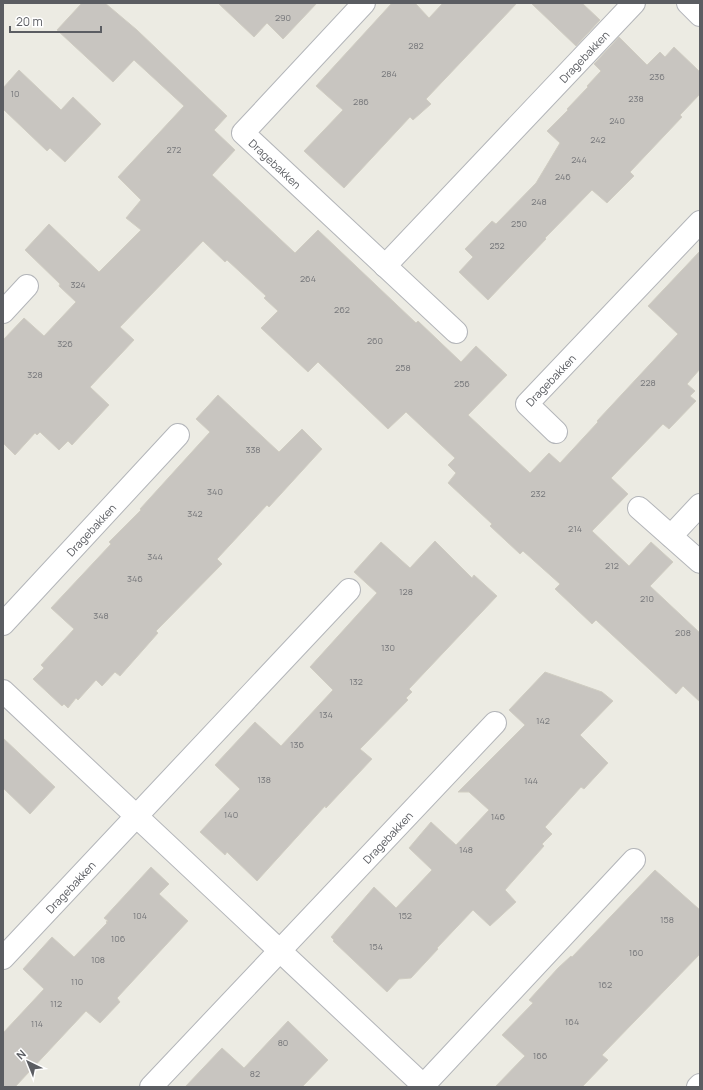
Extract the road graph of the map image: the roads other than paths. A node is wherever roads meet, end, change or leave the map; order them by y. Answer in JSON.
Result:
{"nodes":[{"id":1,"x":364,"y":3,"type":"edge"},
{"id":2,"x":634,"y":3,"type":"edge"},
{"id":3,"x":688,"y":3,"type":"edge"},
{"id":4,"x":700,"y":15,"type":"edge"},
{"id":5,"x":700,"y":222,"type":"edge"},
{"id":6,"x":384,"y":266,"type":"junction"},
{"id":7,"x":27,"y":286,"type":"dead end"},
{"id":8,"x":3,"y":312,"type":"edge"},
{"id":9,"x":456,"y":332,"type":"dead end"},
{"id":10,"x":556,"y":432,"type":"dead end"},
{"id":11,"x":178,"y":436,"type":"dead end"},
{"id":12,"x":700,"y":505,"type":"edge"},
{"id":13,"x":639,"y":508,"type":"dead end"},
{"id":14,"x":671,"y":536,"type":"junction"},
{"id":15,"x":700,"y":562,"type":"edge"},
{"id":16,"x":349,"y":590,"type":"dead end"},
{"id":17,"x":3,"y":624,"type":"edge"},
{"id":18,"x":3,"y":691,"type":"edge"},
{"id":19,"x":495,"y":723,"type":"dead end"},
{"id":20,"x":136,"y":816,"type":"junction"},
{"id":21,"x":634,"y":860,"type":"dead end"},
{"id":22,"x":280,"y":951,"type":"junction"},
{"id":23,"x":3,"y":958,"type":"edge"},
{"id":24,"x":423,"y":1086,"type":"edge"},
{"id":25,"x":151,"y":1087,"type":"edge"}],
"edges":[{"from":1,"to":6,"type":"street","name":"Dragebakken"},
{"from":2,"to":6,"type":"street","name":"Dragebakken"},
{"from":3,"to":4,"type":"street"},
{"from":5,"to":10,"type":"street","name":"Dragebakken"},
{"from":6,"to":9,"type":"street","name":"Dragebakken"},
{"from":7,"to":8,"type":"street"},
{"from":11,"to":17,"type":"street","name":"Dragebakken"},
{"from":12,"to":14,"type":"street"},
{"from":13,"to":14,"type":"street"},
{"from":14,"to":15,"type":"street"},
{"from":16,"to":20,"type":"street","name":"Dragebakken"},
{"from":18,"to":20,"type":"street"},
{"from":19,"to":22,"type":"street","name":"Dragebakken"},
{"from":20,"to":22,"type":"street"},
{"from":20,"to":23,"type":"street","name":"Dragebakken"},
{"from":21,"to":24,"type":"street"},
{"from":22,"to":24,"type":"street"},
{"from":22,"to":25,"type":"street","name":"Dragebakken"}]}
